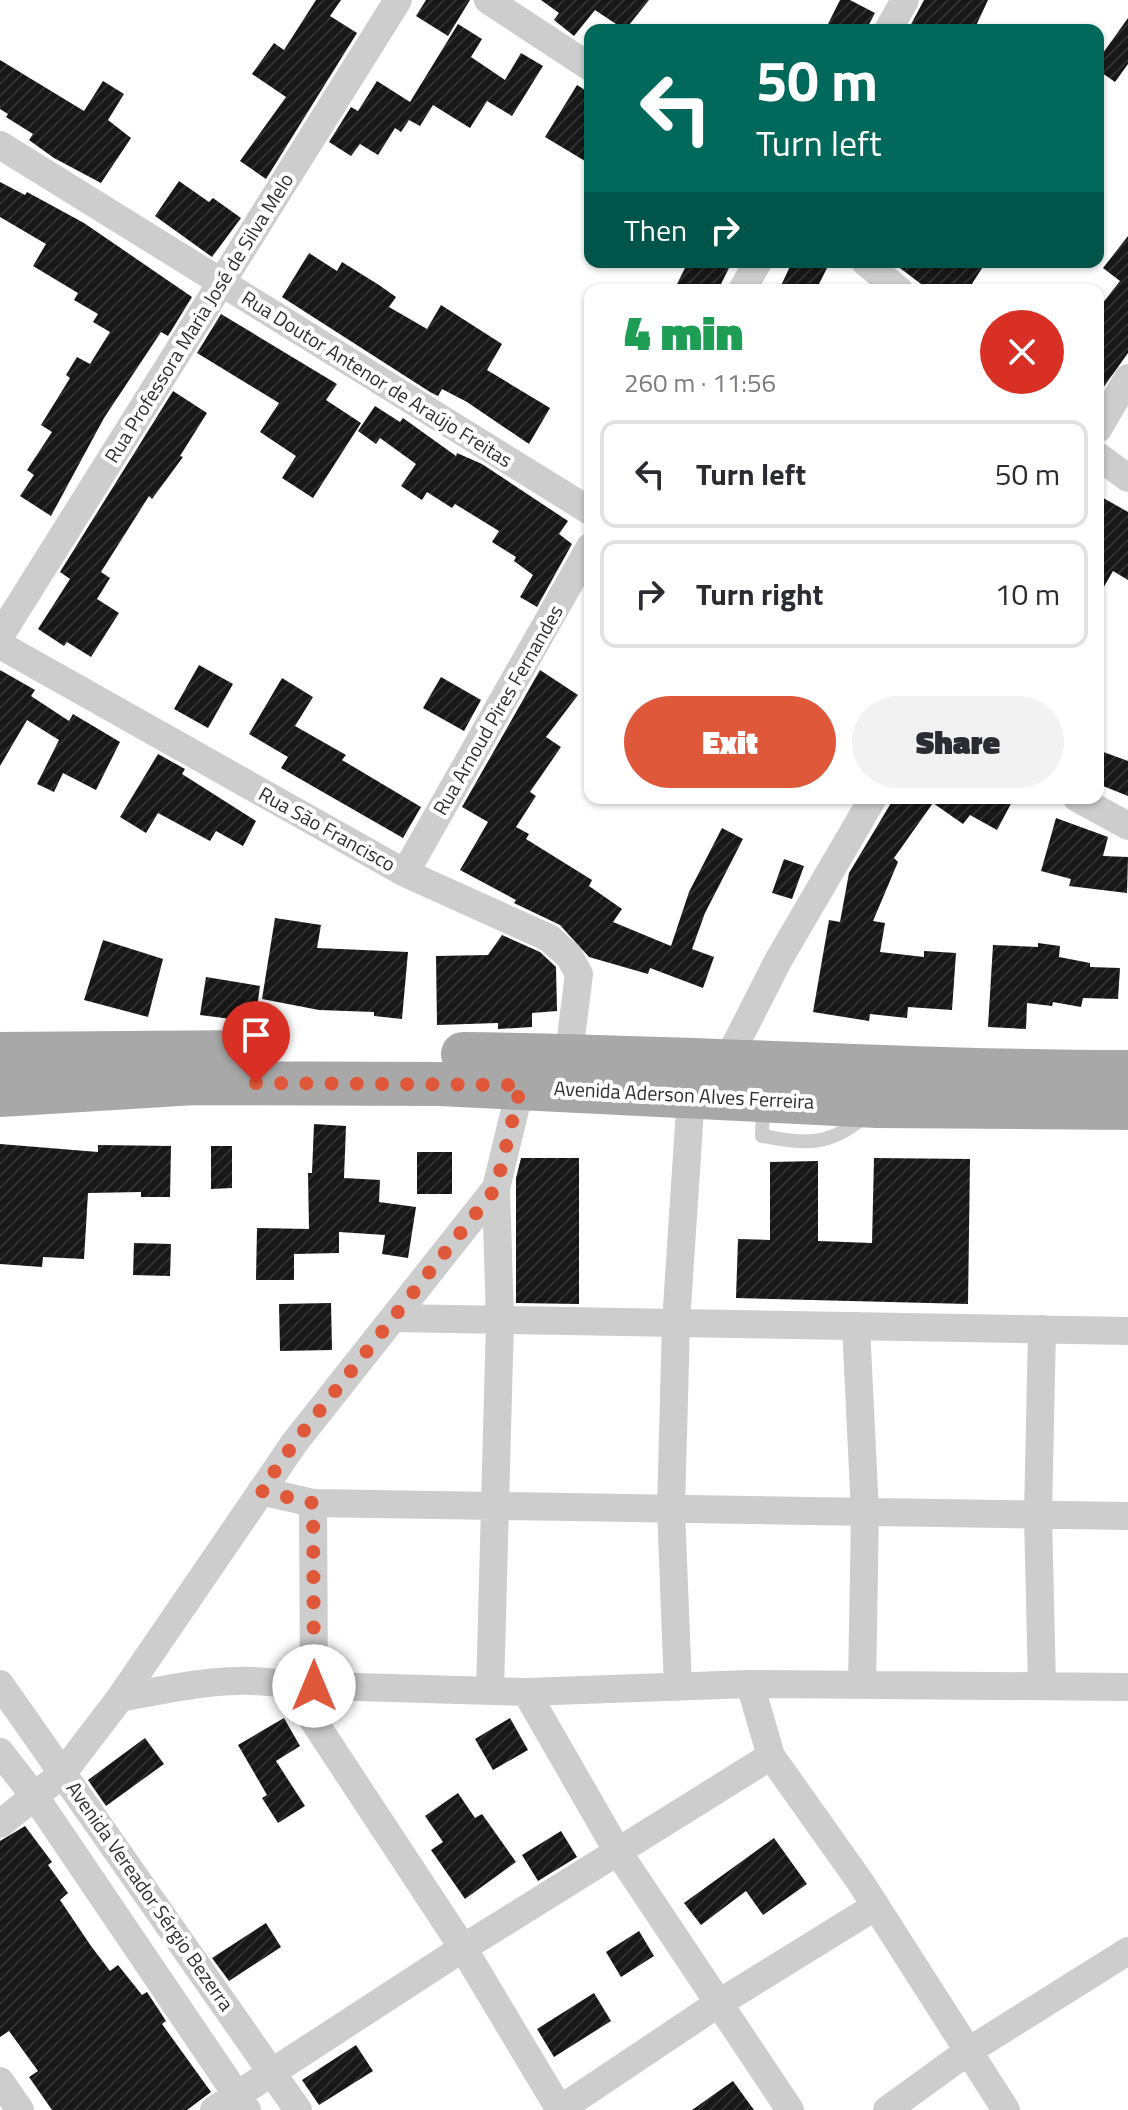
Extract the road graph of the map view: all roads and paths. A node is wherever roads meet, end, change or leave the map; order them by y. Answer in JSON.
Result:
{"nodes":[{"id":1,"x":398,"y":0,"type":"edge"},
{"id":2,"x":488,"y":0,"type":"edge"},
{"id":3,"x":905,"y":0,"type":"edge"},
{"id":4,"x":891,"y":24,"type":"edge"},
{"id":5,"x":584,"y":63,"type":"edge"},
{"id":6,"x":0,"y":145,"type":"edge"},
{"id":7,"x":872,"y":268,"type":"edge"},
{"id":8,"x":221,"y":282,"type":"junction"},
{"id":9,"x":892,"y":284,"type":"edge"},
{"id":10,"x":1128,"y":378,"type":"edge"},
{"id":11,"x":1104,"y":419,"type":"edge"},
{"id":12,"x":1104,"y":460,"type":"edge"},
{"id":13,"x":1128,"y":478,"type":"edge"},
{"id":14,"x":584,"y":507,"type":"edge"},
{"id":15,"x":584,"y":558,"type":"edge"},
{"id":16,"x":0,"y":636,"type":"edge"},
{"id":17,"x":0,"y":645,"type":"edge"},
{"id":18,"x":869,"y":804,"type":"edge"},
{"id":19,"x":1088,"y":804,"type":"edge"},
{"id":20,"x":1128,"y":826,"type":"edge"},
{"id":21,"x":405,"y":873,"type":"junction"},
{"id":22,"x":569,"y":1053,"type":"junction"},
{"id":23,"x":0,"y":1054,"type":"edge"},
{"id":24,"x":726,"y":1063,"type":"junction"},
{"id":25,"x":195,"y":1067,"type":"junction"},
{"id":26,"x":1128,"y":1072,"type":"edge"},
{"id":27,"x":521,"y":1085,"type":"junction"},
{"id":28,"x":691,"y":1094,"type":"junction"},
{"id":29,"x":0,"y":1095,"type":"edge"},
{"id":30,"x":1128,"y":1108,"type":"edge"},
{"id":31,"x":496,"y":1188,"type":"junction"},
{"id":32,"x":393,"y":1318,"type":"junction"},
{"id":33,"x":500,"y":1320,"type":"junction"},
{"id":34,"x":676,"y":1323,"type":"junction"},
{"id":35,"x":856,"y":1326,"type":"junction"},
{"id":36,"x":1042,"y":1329,"type":"junction"},
{"id":37,"x":1128,"y":1331,"type":"edge"},
{"id":38,"x":261,"y":1491,"type":"junction"},
{"id":39,"x":313,"y":1503,"type":"junction"},
{"id":40,"x":494,"y":1506,"type":"junction"},
{"id":41,"x":671,"y":1509,"type":"junction"},
{"id":42,"x":865,"y":1512,"type":"junction"},
{"id":43,"x":1038,"y":1515,"type":"junction"},
{"id":44,"x":1128,"y":1516,"type":"edge"},
{"id":45,"x":0,"y":1684,"type":"edge"},
{"id":46,"x":750,"y":1684,"type":"junction"},
{"id":47,"x":302,"y":1685,"type":"junction"},
{"id":48,"x":862,"y":1685,"type":"junction"},
{"id":49,"x":1042,"y":1686,"type":"junction"},
{"id":50,"x":678,"y":1687,"type":"junction"},
{"id":51,"x":1128,"y":1687,"type":"edge"},
{"id":52,"x":490,"y":1691,"type":"junction"},
{"id":53,"x":526,"y":1692,"type":"junction"},
{"id":54,"x":120,"y":1698,"type":"junction"},
{"id":55,"x":0,"y":1752,"type":"edge"},
{"id":56,"x":771,"y":1756,"type":"junction"},
{"id":57,"x":62,"y":1774,"type":"junction"},
{"id":58,"x":36,"y":1798,"type":"junction"},
{"id":59,"x":0,"y":1824,"type":"edge"},
{"id":60,"x":618,"y":1852,"type":"junction"},
{"id":61,"x":876,"y":1906,"type":"junction"},
{"id":62,"x":463,"y":1948,"type":"junction"},
{"id":63,"x":1128,"y":1951,"type":"edge"},
{"id":64,"x":719,"y":2003,"type":"junction"},
{"id":65,"x":967,"y":2052,"type":"junction"},
{"id":66,"x":273,"y":2069,"type":"junction"},
{"id":67,"x":0,"y":2081,"type":"edge"},
{"id":68,"x":232,"y":2105,"type":"edge"},
{"id":69,"x":20,"y":2110,"type":"edge"},
{"id":70,"x":298,"y":2110,"type":"edge"},
{"id":71,"x":559,"y":2110,"type":"edge"},
{"id":72,"x":790,"y":2110,"type":"edge"},
{"id":73,"x":887,"y":2110,"type":"edge"},
{"id":74,"x":1006,"y":2110,"type":"edge"}],
"edges":[{"from":1,"to":8,"type":"street","name":"Rua Professora Maria José de Silva Melo"},
{"from":2,"to":5,"type":"street"},
{"from":3,"to":4,"type":"street"},
{"from":6,"to":8,"type":"street","name":"Rua Doutor Antenor de Araújo Freitas"},
{"from":7,"to":9,"type":"street"},
{"from":8,"to":14,"type":"street","name":"Rua Doutor Antenor de Araújo Freitas"},
{"from":8,"to":16,"type":"street","name":"Rua Professora Maria José de Silva Melo"},
{"from":10,"to":11,"type":"street"},
{"from":12,"to":13,"type":"street"},
{"from":15,"to":21,"type":"street","name":"Rua Arnoud Pires Fernandes"},
{"from":17,"to":21,"type":"street","name":"Rua São Francisco"},
{"from":18,"to":24,"type":"street"},
{"from":19,"to":20,"type":"street"},
{"from":21,"to":22,"type":"street","name":"Rua São Francisco"},
{"from":22,"to":24,"type":"main road","name":"Avenida Aderson Alves Ferreira"},
{"from":22,"to":25,"type":"main road","name":"Avenida Aderson Alves Ferreira"},
{"from":23,"to":25,"type":"main road","name":"Avenida Aderson Alves Ferreira"},
{"from":24,"to":26,"type":"main road","name":"Avenida Aderson Alves Ferreira"},
{"from":25,"to":27,"type":"main road","name":"Avenida Aderson Alves Ferreira"},
{"from":25,"to":29,"type":"main road","name":"Avenida Aderson Alves Ferreira"},
{"from":27,"to":28,"type":"main road","name":"Avenida Aderson Alves Ferreira"},
{"from":27,"to":31,"type":"street"},
{"from":28,"to":30,"type":"main road","name":"Avenida Aderson Alves Ferreira"},
{"from":28,"to":34,"type":"street"},
{"from":31,"to":32,"type":"street"},
{"from":31,"to":33,"type":"street"},
{"from":32,"to":33,"type":"street"},
{"from":32,"to":38,"type":"street"},
{"from":33,"to":34,"type":"street"},
{"from":33,"to":40,"type":"street"},
{"from":34,"to":35,"type":"street"},
{"from":34,"to":41,"type":"street"},
{"from":35,"to":36,"type":"street"},
{"from":35,"to":42,"type":"street"},
{"from":36,"to":37,"type":"street"},
{"from":36,"to":43,"type":"street"},
{"from":38,"to":39,"type":"street"},
{"from":38,"to":54,"type":"street"},
{"from":39,"to":40,"type":"street"},
{"from":39,"to":47,"type":"street"},
{"from":40,"to":41,"type":"street"},
{"from":40,"to":52,"type":"street"},
{"from":41,"to":42,"type":"street"},
{"from":41,"to":50,"type":"street"},
{"from":42,"to":43,"type":"street"},
{"from":42,"to":48,"type":"street"},
{"from":43,"to":44,"type":"street"},
{"from":43,"to":49,"type":"street"},
{"from":45,"to":57,"type":"street","name":"Avenida Vereador Sérgio Bezerra"},
{"from":46,"to":48,"type":"street"},
{"from":46,"to":50,"type":"street"},
{"from":46,"to":56,"type":"street"},
{"from":47,"to":52,"type":"street"},
{"from":47,"to":54,"type":"street"},
{"from":47,"to":62,"type":"street"},
{"from":48,"to":49,"type":"street"},
{"from":49,"to":51,"type":"street"},
{"from":50,"to":53,"type":"street"},
{"from":52,"to":53,"type":"street"},
{"from":53,"to":60,"type":"street"},
{"from":54,"to":57,"type":"street"},
{"from":55,"to":58,"type":"street","name":"Avenida Vereador Sérgio Bezerra"},
{"from":56,"to":60,"type":"street"},
{"from":56,"to":61,"type":"street"},
{"from":57,"to":58,"type":"street"},
{"from":57,"to":66,"type":"street","name":"Avenida Vereador Sérgio Bezerra"},
{"from":58,"to":59,"type":"street"},
{"from":58,"to":68,"type":"street","name":"Avenida Vereador Sérgio Bezerra"},
{"from":60,"to":62,"type":"street"},
{"from":60,"to":64,"type":"street"},
{"from":61,"to":64,"type":"street"},
{"from":61,"to":65,"type":"street"},
{"from":62,"to":66,"type":"street"},
{"from":62,"to":71,"type":"street"},
{"from":63,"to":65,"type":"street"},
{"from":64,"to":71,"type":"street"},
{"from":64,"to":72,"type":"street"},
{"from":65,"to":73,"type":"street"},
{"from":65,"to":74,"type":"street"},
{"from":66,"to":68,"type":"street"},
{"from":66,"to":70,"type":"street","name":"Avenida Vereador Sérgio Bezerra"},
{"from":67,"to":69,"type":"street"}]}
